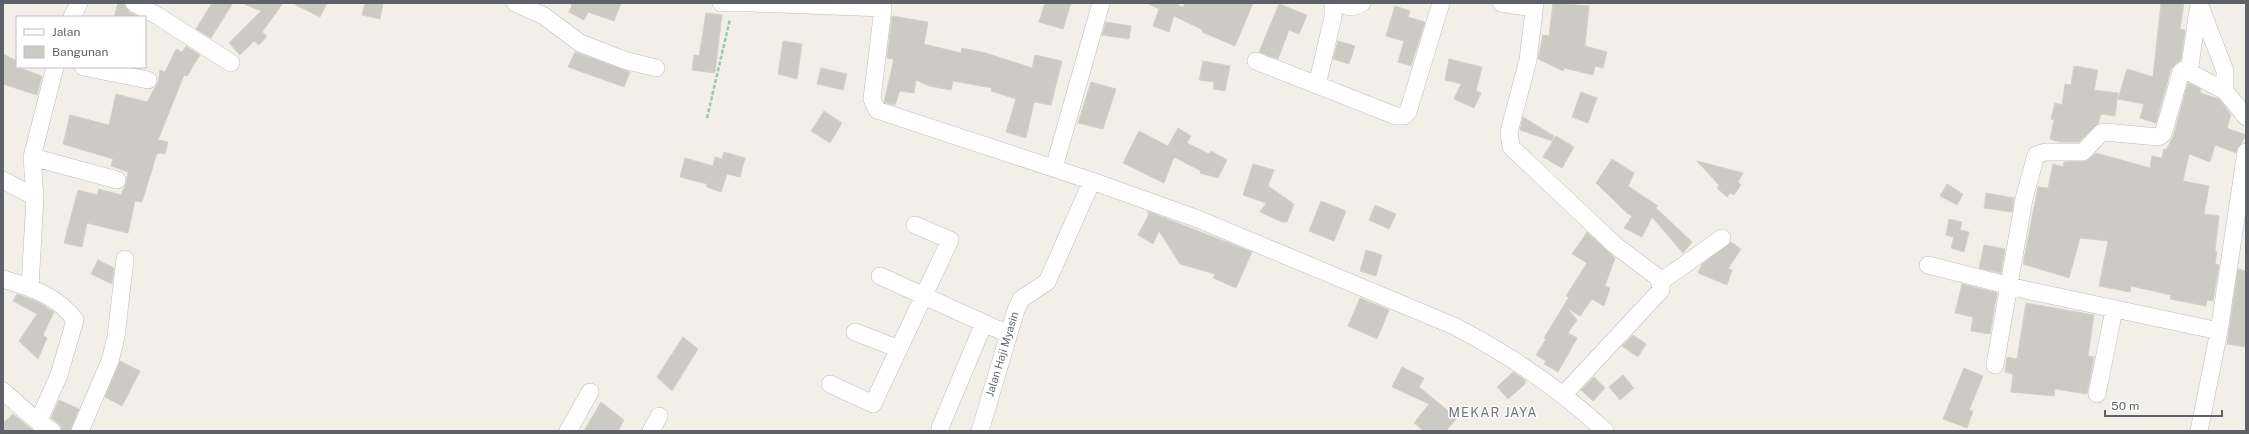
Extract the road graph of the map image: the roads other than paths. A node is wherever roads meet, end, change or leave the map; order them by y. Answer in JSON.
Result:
{"nodes":[{"id":1,"x":79,"y":3,"type":"edge"},
{"id":2,"x":134,"y":3,"type":"edge"},
{"id":3,"x":515,"y":3,"type":"edge"},
{"id":4,"x":721,"y":3,"type":"edge"},
{"id":5,"x":734,"y":3,"type":"edge"},
{"id":6,"x":745,"y":3,"type":"edge"},
{"id":7,"x":753,"y":3,"type":"edge"},
{"id":8,"x":1101,"y":3,"type":"edge"},
{"id":9,"x":1339,"y":3,"type":"edge"},
{"id":10,"x":1362,"y":3,"type":"edge"},
{"id":11,"x":1440,"y":3,"type":"edge"},
{"id":12,"x":1501,"y":3,"type":"edge"},
{"id":13,"x":2199,"y":3,"type":"edge"},
{"id":14,"x":1534,"y":5,"type":"edge"},
{"id":15,"x":884,"y":6,"type":"edge"},
{"id":16,"x":549,"y":9,"type":"edge"},
{"id":17,"x":72,"y":16,"type":"edge"},
{"id":18,"x":1256,"y":61,"type":"dead end"},
{"id":19,"x":231,"y":63,"type":"dead end"},
{"id":20,"x":55,"y":68,"type":"edge"},
{"id":21,"x":88,"y":68,"type":"edge"},
{"id":22,"x":656,"y":68,"type":"dead end"},
{"id":23,"x":2189,"y":72,"type":"junction"},
{"id":24,"x":148,"y":80,"type":"dead end"},
{"id":25,"x":1317,"y":85,"type":"junction"},
{"id":26,"x":2225,"y":90,"type":"junction"},
{"id":27,"x":2246,"y":117,"type":"edge"},
{"id":28,"x":2246,"y":152,"type":"edge"},
{"id":29,"x":32,"y":157,"type":"junction"},
{"id":30,"x":1054,"y":168,"type":"junction"},
{"id":31,"x":3,"y":180,"type":"edge"},
{"id":32,"x":117,"y":180,"type":"dead end"},
{"id":33,"x":1092,"y":181,"type":"junction"},
{"id":34,"x":35,"y":197,"type":"junction"},
{"id":35,"x":915,"y":226,"type":"dead end"},
{"id":36,"x":1722,"y":238,"type":"dead end"},
{"id":37,"x":125,"y":258,"type":"dead end"},
{"id":38,"x":1928,"y":265,"type":"dead end"},
{"id":39,"x":880,"y":276,"type":"dead end"},
{"id":40,"x":3,"y":279,"type":"edge"},
{"id":41,"x":1660,"y":282,"type":"junction"},
{"id":42,"x":2010,"y":286,"type":"junction"},
{"id":43,"x":30,"y":287,"type":"junction"},
{"id":44,"x":924,"y":296,"type":"junction"},
{"id":45,"x":2114,"y":310,"type":"junction"},
{"id":46,"x":984,"y":323,"type":"junction"},
{"id":47,"x":2218,"y":331,"type":"junction"},
{"id":48,"x":855,"y":332,"type":"dead end"},
{"id":49,"x":1008,"y":334,"type":"junction"},
{"id":50,"x":899,"y":349,"type":"junction"},
{"id":51,"x":1995,"y":365,"type":"dead end"},
{"id":52,"x":830,"y":384,"type":"dead end"},
{"id":53,"x":3,"y":391,"type":"edge"},
{"id":54,"x":590,"y":392,"type":"dead end"},
{"id":55,"x":1564,"y":394,"type":"junction"},
{"id":56,"x":2097,"y":394,"type":"dead end"},
{"id":57,"x":659,"y":416,"type":"dead end"},
{"id":58,"x":38,"y":422,"type":"junction"},
{"id":59,"x":940,"y":428,"type":"dead end"},
{"id":60,"x":52,"y":431,"type":"edge"},
{"id":61,"x":80,"y":431,"type":"edge"},
{"id":62,"x":568,"y":431,"type":"edge"},
{"id":63,"x":651,"y":431,"type":"edge"},
{"id":64,"x":980,"y":431,"type":"edge"},
{"id":65,"x":1605,"y":431,"type":"edge"},
{"id":66,"x":2198,"y":431,"type":"edge"}],
"edges":[{"from":1,"to":17,"type":"street"},
{"from":2,"to":19,"type":"street"},
{"from":3,"to":16,"type":"street"},
{"from":4,"to":5,"type":"street"},
{"from":5,"to":6,"type":"street"},
{"from":7,"to":15,"type":"street"},
{"from":8,"to":30,"type":"street"},
{"from":9,"to":10,"type":"street"},
{"from":9,"to":25,"type":"street"},
{"from":11,"to":25,"type":"street"},
{"from":12,"to":14,"type":"street"},
{"from":13,"to":23,"type":"street"},
{"from":13,"to":26,"type":"street"},
{"from":14,"to":41,"type":"street"},
{"from":15,"to":30,"type":"street"},
{"from":16,"to":22,"type":"street"},
{"from":18,"to":25,"type":"street"},
{"from":20,"to":29,"type":"street"},
{"from":21,"to":24,"type":"street"},
{"from":23,"to":26,"type":"street"},
{"from":23,"to":42,"type":"street"},
{"from":26,"to":27,"type":"street"},
{"from":28,"to":47,"type":"street"},
{"from":29,"to":32,"type":"street"},
{"from":29,"to":34,"type":"street"},
{"from":30,"to":33,"type":"street"},
{"from":31,"to":34,"type":"street"},
{"from":33,"to":49,"type":"street","name":"Jalan Haji Myasin"},
{"from":33,"to":55,"type":"street"},
{"from":34,"to":43,"type":"street"},
{"from":35,"to":44,"type":"street"},
{"from":36,"to":41,"type":"street"},
{"from":37,"to":61,"type":"street"},
{"from":38,"to":42,"type":"street"},
{"from":39,"to":44,"type":"street"},
{"from":40,"to":43,"type":"street"},
{"from":41,"to":55,"type":"street"},
{"from":42,"to":45,"type":"street"},
{"from":42,"to":51,"type":"street"},
{"from":43,"to":58,"type":"street"},
{"from":44,"to":46,"type":"street"},
{"from":44,"to":50,"type":"street"},
{"from":45,"to":47,"type":"street"},
{"from":45,"to":56,"type":"street"},
{"from":46,"to":49,"type":"street"},
{"from":46,"to":59,"type":"street"},
{"from":47,"to":66,"type":"street"},
{"from":48,"to":50,"type":"street"},
{"from":49,"to":64,"type":"street","name":"Jalan Haji Myasin"},
{"from":50,"to":52,"type":"street"},
{"from":53,"to":58,"type":"street"},
{"from":54,"to":62,"type":"street"},
{"from":55,"to":65,"type":"street"},
{"from":57,"to":63,"type":"street"},
{"from":58,"to":60,"type":"street"}]}
